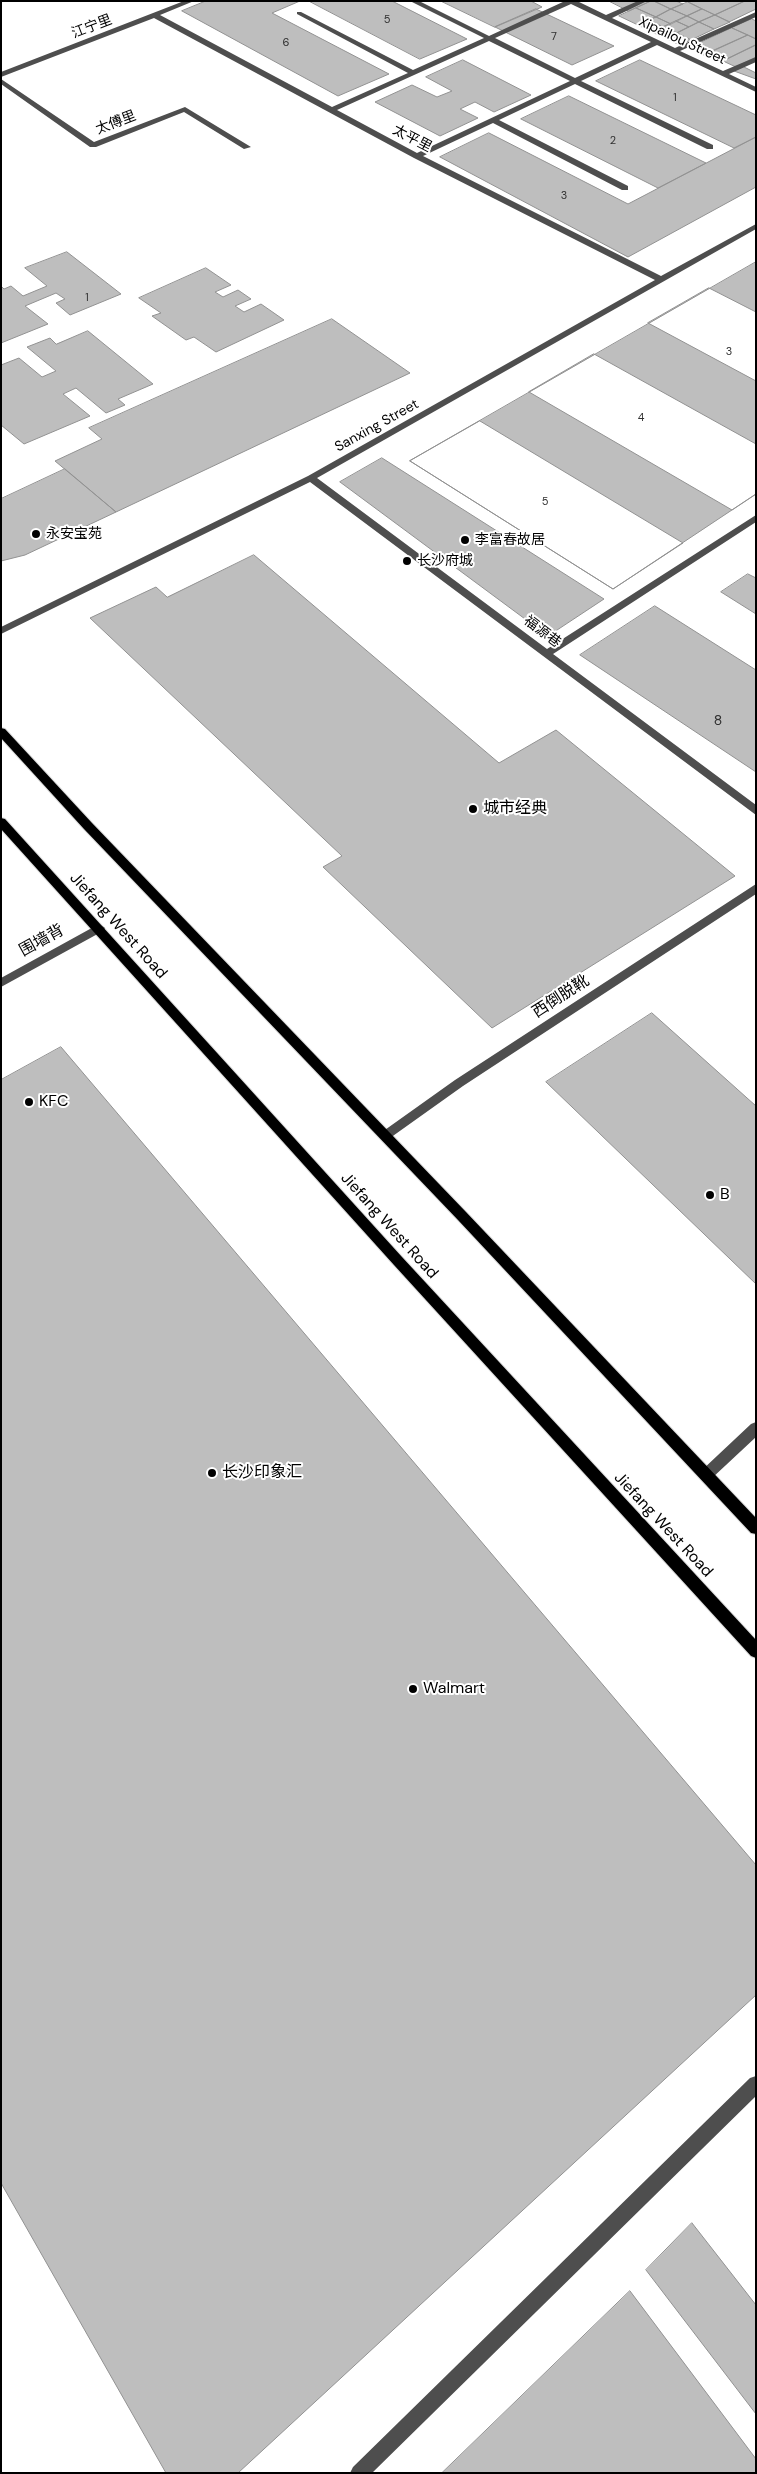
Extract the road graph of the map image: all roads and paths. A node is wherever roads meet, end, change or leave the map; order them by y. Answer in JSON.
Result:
{"nodes":[{"id":1,"x":191,"y":1,"type":"edge"},
{"id":2,"x":413,"y":1,"type":"edge"},
{"id":3,"x":571,"y":1,"type":"edge"},
{"id":4,"x":644,"y":1,"type":"edge"},
{"id":5,"x":300,"y":13,"type":"dead end"},
{"id":6,"x":756,"y":14,"type":"edge"},
{"id":7,"x":156,"y":16,"type":"junction"},
{"id":8,"x":606,"y":18,"type":"junction"},
{"id":9,"x":489,"y":38,"type":"junction"},
{"id":10,"x":655,"y":43,"type":"junction"},
{"id":11,"x":674,"y":51,"type":"junction"},
{"id":12,"x":756,"y":59,"type":"edge"},
{"id":13,"x":413,"y":72,"type":"junction"},
{"id":14,"x":724,"y":74,"type":"junction"},
{"id":15,"x":1,"y":75,"type":"edge"},
{"id":16,"x":1,"y":81,"type":"edge"},
{"id":17,"x":575,"y":81,"type":"junction"},
{"id":18,"x":756,"y":90,"type":"edge"},
{"id":19,"x":332,"y":110,"type":"junction"},
{"id":20,"x":493,"y":120,"type":"junction"},
{"id":21,"x":247,"y":146,"type":"dead end"},
{"id":22,"x":710,"y":147,"type":"dead end"},
{"id":23,"x":417,"y":156,"type":"junction"},
{"id":24,"x":625,"y":188,"type":"dead end"},
{"id":25,"x":756,"y":226,"type":"edge"},
{"id":26,"x":660,"y":279,"type":"junction"},
{"id":27,"x":311,"y":478,"type":"junction"},
{"id":28,"x":756,"y":518,"type":"edge"},
{"id":29,"x":1,"y":631,"type":"edge"},
{"id":30,"x":548,"y":653,"type":"junction"},
{"id":31,"x":1,"y":731,"type":"edge"},
{"id":32,"x":756,"y":811,"type":"edge"},
{"id":33,"x":1,"y":822,"type":"edge"},
{"id":34,"x":756,"y":888,"type":"edge"},
{"id":35,"x":99,"y":928,"type":"junction"},
{"id":36,"x":1,"y":983,"type":"edge"},
{"id":37,"x":386,"y":1135,"type":"junction"},
{"id":38,"x":756,"y":1428,"type":"edge"},
{"id":39,"x":706,"y":1475,"type":"junction"},
{"id":40,"x":756,"y":1528,"type":"edge"},
{"id":41,"x":756,"y":1651,"type":"edge"},
{"id":42,"x":756,"y":2084,"type":"edge"},
{"id":43,"x":359,"y":2473,"type":"edge"}],
"edges":[{"from":1,"to":7,"type":"street","name":"江宁里"},
{"from":2,"to":9,"type":"street"},
{"from":3,"to":8,"type":"street","name":"Xipailou Street"},
{"from":3,"to":9,"type":"street"},
{"from":4,"to":8,"type":"street"},
{"from":5,"to":13,"type":"street"},
{"from":6,"to":11,"type":"street"},
{"from":7,"to":15,"type":"street","name":"江宁里"},
{"from":7,"to":19,"type":"street","name":"太平里"},
{"from":8,"to":10,"type":"street","name":"Xipailou Street"},
{"from":9,"to":13,"type":"street"},
{"from":9,"to":17,"type":"street"},
{"from":10,"to":11,"type":"street","name":"Xipailou Street"},
{"from":10,"to":17,"type":"street"},
{"from":11,"to":14,"type":"street","name":"Xipailou Street"},
{"from":12,"to":14,"type":"street"},
{"from":13,"to":19,"type":"street"},
{"from":14,"to":18,"type":"street","name":"Xipailou Street"},
{"from":16,"to":21,"type":"street","name":"太傅里"},
{"from":17,"to":20,"type":"street"},
{"from":17,"to":22,"type":"street"},
{"from":19,"to":23,"type":"street","name":"太平里"},
{"from":20,"to":23,"type":"street"},
{"from":20,"to":24,"type":"street"},
{"from":23,"to":26,"type":"street","name":"太平里"},
{"from":25,"to":26,"type":"street","name":"Sanxing Street"},
{"from":26,"to":27,"type":"street","name":"Sanxing Street"},
{"from":27,"to":29,"type":"street","name":"Sanxing Street"},
{"from":27,"to":30,"type":"street","name":"福源巷"},
{"from":28,"to":30,"type":"street"},
{"from":30,"to":32,"type":"street","name":"福源巷"},
{"from":31,"to":37,"type":"main road"},
{"from":33,"to":35,"type":"main road","name":"Jiefang West Road"},
{"from":34,"to":37,"type":"street","name":"西倒脱靴"},
{"from":35,"to":36,"type":"street","name":"围墙背"},
{"from":35,"to":41,"type":"main road","name":"Jiefang West Road"},
{"from":37,"to":39,"type":"main road"},
{"from":38,"to":39,"type":"street"},
{"from":39,"to":40,"type":"main road"},
{"from":42,"to":43,"type":"street"}]}
